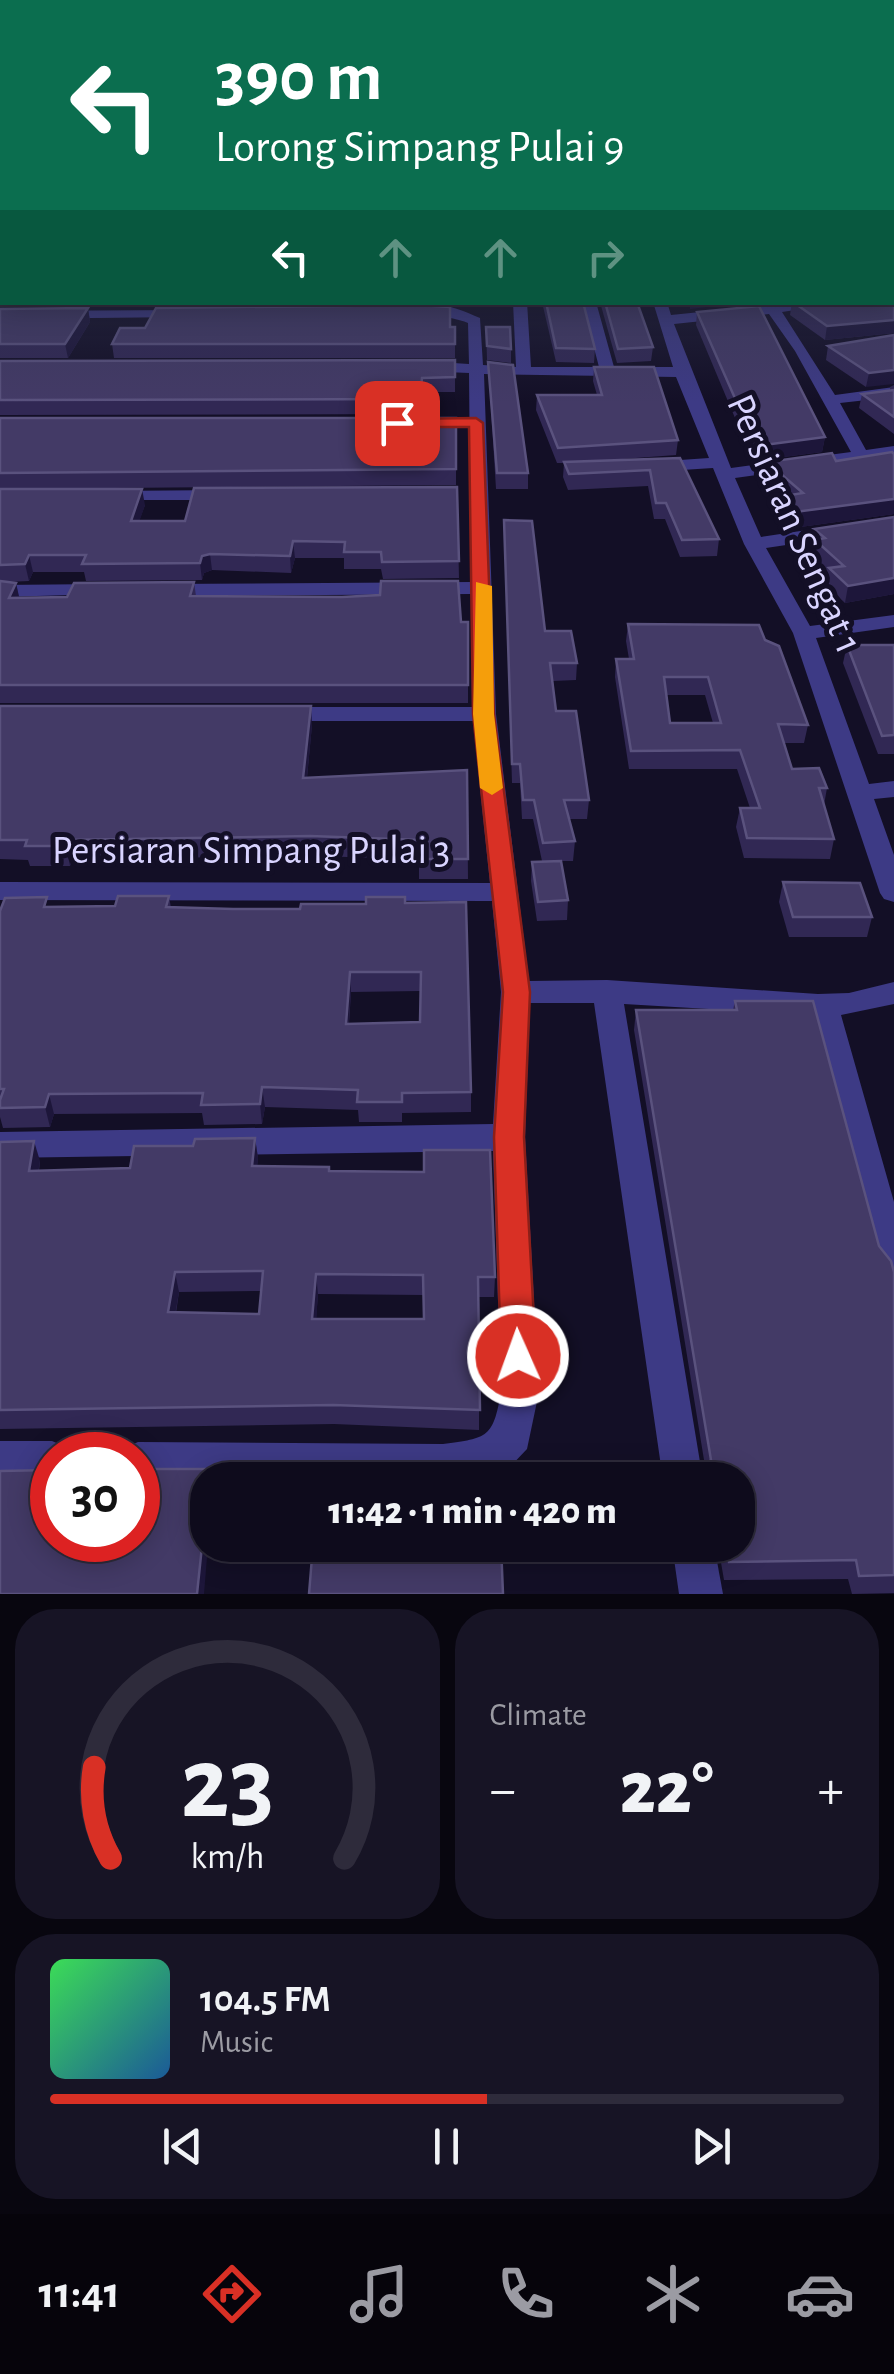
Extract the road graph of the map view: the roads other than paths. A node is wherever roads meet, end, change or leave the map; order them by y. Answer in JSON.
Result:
{"nodes":[{"id":1,"x":519,"y":305,"type":"edge"},
{"id":2,"x":590,"y":305,"type":"edge"},
{"id":3,"x":816,"y":305,"type":"edge"},
{"id":4,"x":95,"y":308,"type":"edge"},
{"id":5,"x":410,"y":310,"type":"edge"},
{"id":6,"x":773,"y":310,"type":"junction"},
{"id":7,"x":664,"y":312,"type":"edge"},
{"id":8,"x":211,"y":313,"type":"edge"},
{"id":9,"x":0,"y":316,"type":"edge"},
{"id":10,"x":821,"y":348,"type":"dead end"},
{"id":11,"x":802,"y":351,"type":"junction"},
{"id":12,"x":397,"y":366,"type":"edge"},
{"id":13,"x":475,"y":366,"type":"junction"},
{"id":14,"x":524,"y":372,"type":"junction"},
{"id":15,"x":608,"y":372,"type":"junction"},
{"id":16,"x":682,"y":372,"type":"junction"},
{"id":17,"x":894,"y":392,"type":"edge"},
{"id":18,"x":829,"y":400,"type":"junction"},
{"id":19,"x":877,"y":453,"type":"edge"},
{"id":20,"x":627,"y":467,"type":"edge"},
{"id":21,"x":724,"y":468,"type":"junction"},
{"id":22,"x":894,"y":468,"type":"edge"},
{"id":23,"x":240,"y":495,"type":"edge"},
{"id":24,"x":80,"y":496,"type":"edge"},
{"id":25,"x":894,"y":523,"type":"edge"},
{"id":26,"x":754,"y":544,"type":"junction"},
{"id":27,"x":483,"y":588,"type":"junction"},
{"id":28,"x":0,"y":591,"type":"edge"},
{"id":29,"x":894,"y":621,"type":"edge"},
{"id":30,"x":804,"y":633,"type":"junction"},
{"id":31,"x":252,"y":714,"type":"edge"},
{"id":32,"x":484,"y":714,"type":"junction"},
{"id":33,"x":894,"y":789,"type":"edge"},
{"id":34,"x":862,"y":793,"type":"junction"},
{"id":35,"x":0,"y":891,"type":"edge"},
{"id":36,"x":503,"y":892,"type":"junction"},
{"id":37,"x":894,"y":893,"type":"edge"},
{"id":38,"x":608,"y":991,"type":"junction"},
{"id":39,"x":516,"y":992,"type":"junction"},
{"id":40,"x":894,"y":992,"type":"edge"},
{"id":41,"x":822,"y":1002,"type":"junction"},
{"id":42,"x":509,"y":1137,"type":"junction"},
{"id":43,"x":0,"y":1145,"type":"edge"},
{"id":44,"x":894,"y":1265,"type":"edge"},
{"id":45,"x":0,"y":1461,"type":"edge"},
{"id":46,"x":30,"y":1461,"type":"edge"},
{"id":47,"x":160,"y":1462,"type":"edge"},
{"id":48,"x":680,"y":1462,"type":"edge"},
{"id":49,"x":695,"y":1562,"type":"edge"},
{"id":50,"x":700,"y":1594,"type":"edge"}],
"edges":[{"from":1,"to":14,"type":"street"},
{"from":2,"to":15,"type":"street"},
{"from":3,"to":6,"type":"street"},
{"from":4,"to":8,"type":"street"},
{"from":4,"to":9,"type":"street"},
{"from":5,"to":13,"type":"street"},
{"from":6,"to":7,"type":"street"},
{"from":6,"to":11,"type":"street"},
{"from":7,"to":16,"type":"street","name":"Persiaran Sengat 1"},
{"from":10,"to":11,"type":"street"},
{"from":11,"to":18,"type":"street"},
{"from":12,"to":13,"type":"street"},
{"from":13,"to":14,"type":"street"},
{"from":13,"to":27,"type":"street"},
{"from":14,"to":15,"type":"street"},
{"from":15,"to":16,"type":"street"},
{"from":16,"to":21,"type":"street","name":"Persiaran Sengat 1"},
{"from":17,"to":18,"type":"street"},
{"from":18,"to":19,"type":"street"},
{"from":19,"to":21,"type":"street"},
{"from":19,"to":22,"type":"street"},
{"from":20,"to":21,"type":"street"},
{"from":21,"to":26,"type":"street","name":"Persiaran Sengat 1"},
{"from":23,"to":24,"type":"street"},
{"from":25,"to":26,"type":"street"},
{"from":26,"to":30,"type":"street","name":"Persiaran Sengat 1"},
{"from":27,"to":28,"type":"street"},
{"from":27,"to":32,"type":"street"},
{"from":29,"to":30,"type":"street"},
{"from":30,"to":34,"type":"street","name":"Persiaran Sengat 1"},
{"from":31,"to":32,"type":"street"},
{"from":32,"to":36,"type":"street"},
{"from":33,"to":34,"type":"street"},
{"from":34,"to":37,"type":"street","name":"Persiaran Sengat 1"},
{"from":35,"to":36,"type":"street","name":"Persiaran Simpang Pulai 3"},
{"from":36,"to":39,"type":"street"},
{"from":38,"to":39,"type":"street"},
{"from":38,"to":41,"type":"street"},
{"from":38,"to":48,"type":"street"},
{"from":39,"to":42,"type":"street"},
{"from":40,"to":41,"type":"street"},
{"from":41,"to":44,"type":"street"},
{"from":42,"to":43,"type":"street"},
{"from":42,"to":47,"type":"street"},
{"from":45,"to":46,"type":"street"},
{"from":49,"to":50,"type":"street"}]}
